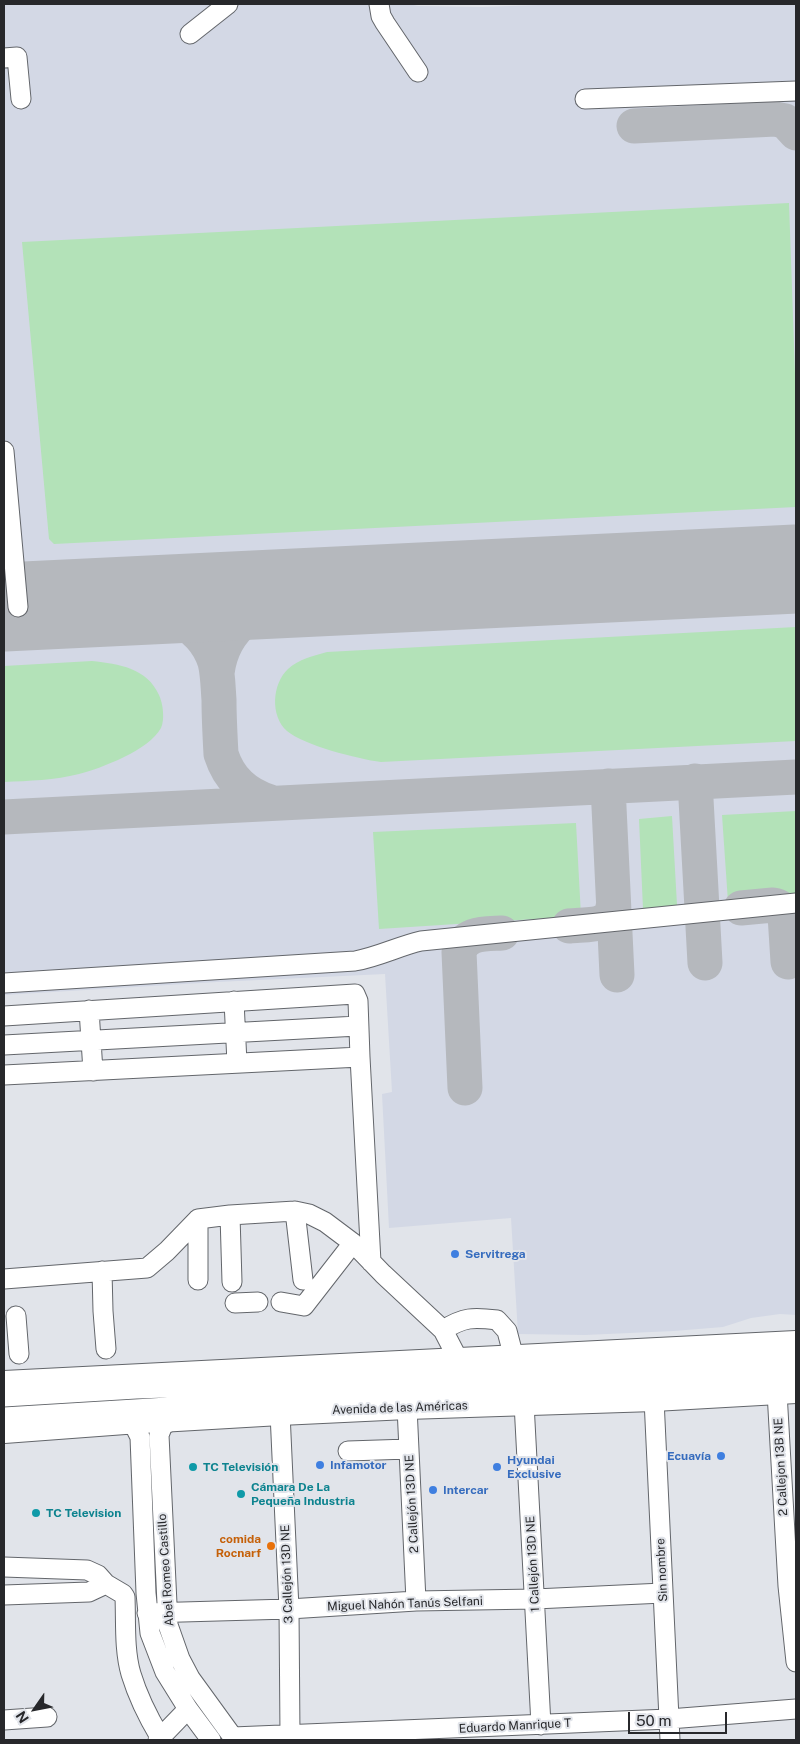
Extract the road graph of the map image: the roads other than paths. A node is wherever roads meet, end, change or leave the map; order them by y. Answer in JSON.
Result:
{"nodes":[{"id":1,"x":228,"y":4,"type":"edge"},
{"id":2,"x":380,"y":4,"type":"edge"},
{"id":3,"x":190,"y":34,"type":"dead end"},
{"id":4,"x":4,"y":58,"type":"edge"},
{"id":5,"x":418,"y":72,"type":"dead end"},
{"id":6,"x":796,"y":91,"type":"edge"},
{"id":7,"x":21,"y":99,"type":"dead end"},
{"id":8,"x":586,"y":99,"type":"dead end"},
{"id":9,"x":4,"y":451,"type":"edge"},
{"id":10,"x":18,"y":607,"type":"dead end"},
{"id":11,"x":796,"y":903,"type":"edge"},
{"id":12,"x":4,"y":983,"type":"edge"},
{"id":13,"x":234,"y":1001,"type":"junction"},
{"id":14,"x":89,"y":1010,"type":"junction"},
{"id":15,"x":4,"y":1016,"type":"edge"},
{"id":16,"x":358,"y":1026,"type":"junction"},
{"id":17,"x":236,"y":1032,"type":"junction"},
{"id":18,"x":91,"y":1040,"type":"junction"},
{"id":19,"x":4,"y":1045,"type":"edge"},
{"id":20,"x":360,"y":1057,"type":"junction"},
{"id":21,"x":237,"y":1064,"type":"junction"},
{"id":22,"x":93,"y":1071,"type":"junction"},
{"id":23,"x":4,"y":1075,"type":"edge"},
{"id":24,"x":296,"y":1211,"type":"junction"},
{"id":25,"x":230,"y":1215,"type":"junction"},
{"id":26,"x":198,"y":1219,"type":"junction"},
{"id":27,"x":353,"y":1243,"type":"junction"},
{"id":28,"x":372,"y":1262,"type":"junction"},
{"id":29,"x":102,"y":1271,"type":"junction"},
{"id":30,"x":4,"y":1279,"type":"edge"},
{"id":31,"x":198,"y":1280,"type":"dead end"},
{"id":32,"x":303,"y":1280,"type":"dead end"},
{"id":33,"x":232,"y":1282,"type":"dead end"},
{"id":34,"x":258,"y":1302,"type":"dead end"},
{"id":35,"x":281,"y":1302,"type":"dead end"},
{"id":36,"x":236,"y":1303,"type":"dead end"},
{"id":37,"x":16,"y":1316,"type":"dead end"},
{"id":38,"x":443,"y":1330,"type":"junction"},
{"id":39,"x":796,"y":1343,"type":"edge"},
{"id":40,"x":106,"y":1348,"type":"dead end"},
{"id":41,"x":19,"y":1354,"type":"dead end"},
{"id":42,"x":514,"y":1358,"type":"junction"},
{"id":43,"x":796,"y":1360,"type":"edge"},
{"id":44,"x":459,"y":1361,"type":"junction"},
{"id":45,"x":796,"y":1376,"type":"edge"},
{"id":46,"x":4,"y":1383,"type":"edge"},
{"id":47,"x":786,"y":1391,"type":"edge"},
{"id":48,"x":4,"y":1397,"type":"edge"},
{"id":49,"x":654,"y":1399,"type":"junction"},
{"id":50,"x":524,"y":1404,"type":"junction"},
{"id":51,"x":407,"y":1407,"type":"junction"},
{"id":52,"x":280,"y":1413,"type":"junction"},
{"id":53,"x":4,"y":1417,"type":"edge"},
{"id":54,"x":175,"y":1419,"type":"junction"},
{"id":55,"x":124,"y":1422,"type":"junction"},
{"id":56,"x":4,"y":1432,"type":"edge"},
{"id":57,"x":409,"y":1449,"type":"junction"},
{"id":58,"x":348,"y":1451,"type":"dead end"},
{"id":59,"x":4,"y":1567,"type":"edge"},
{"id":60,"x":106,"y":1584,"type":"junction"},
{"id":61,"x":792,"y":1585,"type":"edge"},
{"id":62,"x":663,"y":1593,"type":"junction"},
{"id":63,"x":4,"y":1595,"type":"edge"},
{"id":64,"x":535,"y":1599,"type":"junction"},
{"id":65,"x":416,"y":1601,"type":"junction"},
{"id":66,"x":289,"y":1609,"type":"junction"},
{"id":67,"x":157,"y":1613,"type":"junction"},
{"id":68,"x":796,"y":1662,"type":"edge"},
{"id":69,"x":131,"y":1673,"type":"junction"},
{"id":70,"x":126,"y":1704,"type":"dead end"},
{"id":71,"x":188,"y":1709,"type":"junction"},
{"id":72,"x":796,"y":1709,"type":"edge"},
{"id":73,"x":47,"y":1717,"type":"dead end"},
{"id":74,"x":669,"y":1719,"type":"junction"},
{"id":75,"x":4,"y":1720,"type":"edge"},
{"id":76,"x":541,"y":1725,"type":"junction"},
{"id":77,"x":290,"y":1736,"type":"junction"},
{"id":78,"x":412,"y":1736,"type":"edge"},
{"id":79,"x":202,"y":1737,"type":"edge"},
{"id":80,"x":159,"y":1739,"type":"edge"},
{"id":81,"x":234,"y":1739,"type":"edge"},
{"id":82,"x":670,"y":1740,"type":"edge"}],
"edges":[{"from":1,"to":3,"type":"street"},
{"from":2,"to":5,"type":"street"},
{"from":4,"to":7,"type":"street"},
{"from":6,"to":8,"type":"street"},
{"from":9,"to":10,"type":"street"},
{"from":11,"to":12,"type":"street"},
{"from":13,"to":14,"type":"street"},
{"from":13,"to":16,"type":"street"},
{"from":13,"to":17,"type":"street"},
{"from":14,"to":15,"type":"street"},
{"from":14,"to":18,"type":"street"},
{"from":16,"to":17,"type":"street"},
{"from":16,"to":20,"type":"street"},
{"from":17,"to":18,"type":"street"},
{"from":17,"to":21,"type":"street"},
{"from":18,"to":19,"type":"street"},
{"from":18,"to":22,"type":"street"},
{"from":20,"to":21,"type":"street"},
{"from":20,"to":28,"type":"street"},
{"from":21,"to":22,"type":"street"},
{"from":22,"to":23,"type":"street"},
{"from":24,"to":25,"type":"street"},
{"from":24,"to":27,"type":"street"},
{"from":24,"to":32,"type":"street"},
{"from":25,"to":26,"type":"street"},
{"from":25,"to":33,"type":"street"},
{"from":26,"to":29,"type":"street"},
{"from":26,"to":31,"type":"street"},
{"from":27,"to":28,"type":"street"},
{"from":27,"to":35,"type":"street"},
{"from":28,"to":38,"type":"street"},
{"from":29,"to":30,"type":"street"},
{"from":29,"to":40,"type":"street"},
{"from":34,"to":36,"type":"street"},
{"from":37,"to":41,"type":"street"},
{"from":38,"to":42,"type":"street"},
{"from":38,"to":44,"type":"street"},
{"from":39,"to":42,"type":"main road"},
{"from":42,"to":44,"type":"main road"},
{"from":43,"to":48,"type":"street"},
{"from":44,"to":46,"type":"main road"},
{"from":45,"to":53,"type":"street","name":"Avenida de las Américas"},
{"from":47,"to":49,"type":"main road","name":"Avenida de las Américas"},
{"from":47,"to":61,"type":"street","name":"2 Callejon 13B NE"},
{"from":49,"to":50,"type":"main road","name":"Avenida de las Américas"},
{"from":49,"to":62,"type":"street","name":"Sin nombre"},
{"from":50,"to":51,"type":"main road","name":"Avenida de las Américas"},
{"from":50,"to":64,"type":"street","name":"1 Callejón 13D NE"},
{"from":51,"to":52,"type":"main road","name":"Avenida de las Américas"},
{"from":51,"to":57,"type":"street","name":"2 Callejón 13D NE"},
{"from":52,"to":54,"type":"main road","name":"Avenida de las Américas"},
{"from":52,"to":66,"type":"street","name":"3 Callejón 13D NE"},
{"from":54,"to":55,"type":"main road","name":"Avenida de las Américas"},
{"from":54,"to":67,"type":"street","name":"Abel Romeo Castillo"},
{"from":55,"to":56,"type":"main road","name":"Avenida de las Américas"},
{"from":55,"to":67,"type":"street","name":"Abel Romeo Castillo"},
{"from":57,"to":58,"type":"street"},
{"from":57,"to":65,"type":"street","name":"2 Callejón 13D NE"},
{"from":59,"to":60,"type":"street"},
{"from":60,"to":63,"type":"street"},
{"from":60,"to":69,"type":"street"},
{"from":61,"to":68,"type":"street","name":"2 Callejon 13B NE"},
{"from":62,"to":64,"type":"street","name":"Miguel Nahón Tanús Selfani"},
{"from":62,"to":74,"type":"street","name":"Sin nombre"},
{"from":64,"to":65,"type":"street","name":"Miguel Nahón Tanús Selfani"},
{"from":64,"to":76,"type":"street","name":"1 Callejón 13D NE"},
{"from":65,"to":66,"type":"street","name":"Miguel Nahón Tanús Selfani"},
{"from":66,"to":67,"type":"street","name":"Miguel Nahón Tanús Selfani"},
{"from":66,"to":77,"type":"street","name":"3 Callejón 13D NE"},
{"from":67,"to":71,"type":"street","name":"Abel Romeo Castillo"},
{"from":67,"to":81,"type":"street","name":"Abel Romeo Castillo"},
{"from":69,"to":70,"type":"street"},
{"from":69,"to":80,"type":"street"},
{"from":71,"to":79,"type":"street","name":"Abel Romeo Castillo"},
{"from":71,"to":80,"type":"street"},
{"from":72,"to":74,"type":"street","name":"Eduardo Manrique T"},
{"from":73,"to":75,"type":"street"},
{"from":74,"to":76,"type":"street","name":"Eduardo Manrique T"},
{"from":74,"to":82,"type":"street","name":"Sin nombre"},
{"from":76,"to":78,"type":"street","name":"Eduardo Manrique T"},
{"from":77,"to":78,"type":"street","name":"Eduardo Manrique T"},
{"from":77,"to":81,"type":"street","name":"Eduardo Manrique T"}]}
